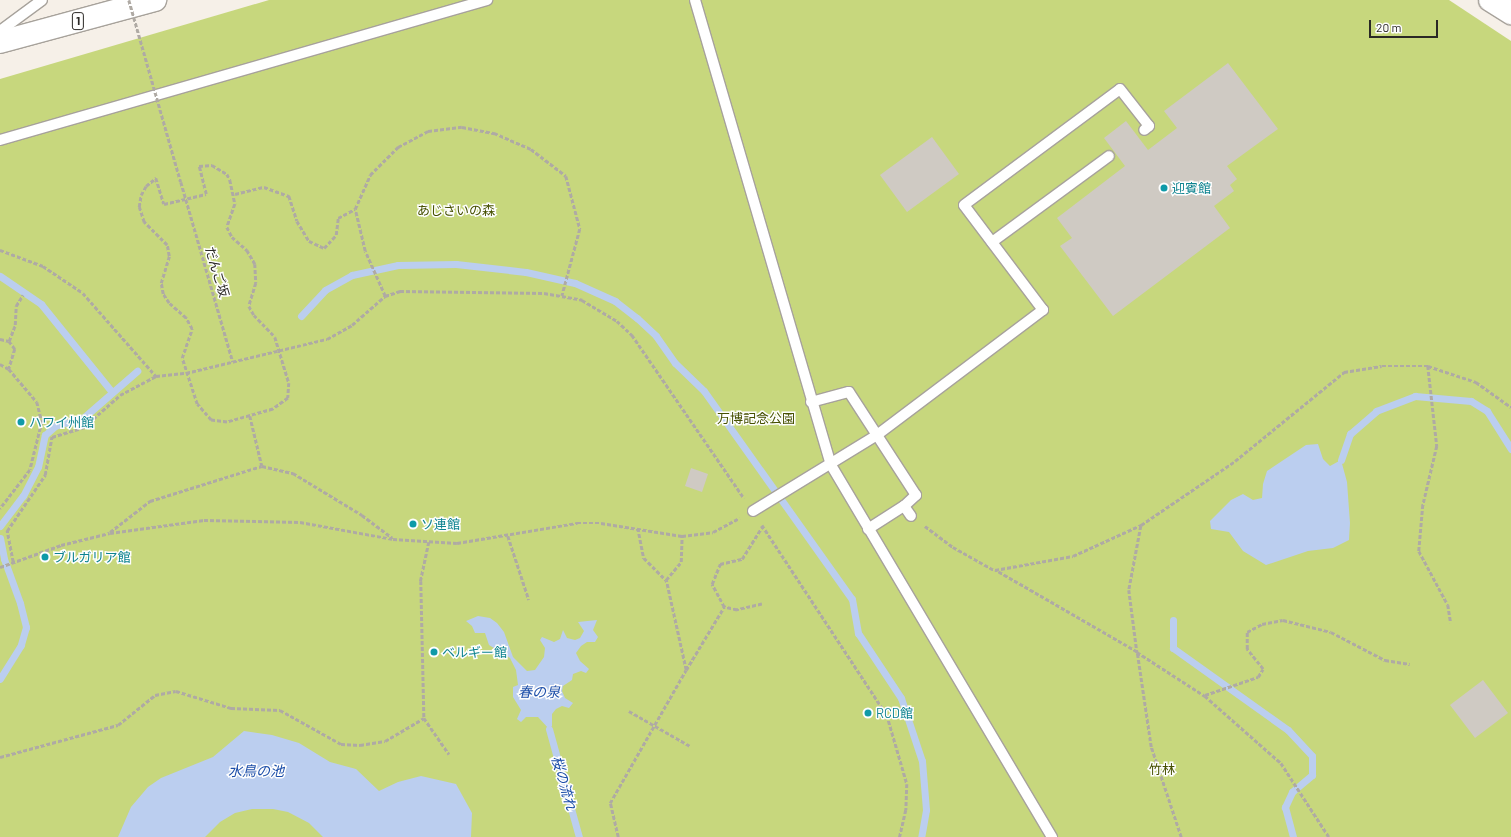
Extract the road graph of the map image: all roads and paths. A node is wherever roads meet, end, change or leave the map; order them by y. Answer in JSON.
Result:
{"nodes":[{"id":1,"x":42,"y":0,"type":"edge"},
{"id":2,"x":129,"y":0,"type":"edge"},
{"id":3,"x":155,"y":0,"type":"edge"},
{"id":4,"x":488,"y":0,"type":"edge"},
{"id":5,"x":696,"y":0,"type":"edge"},
{"id":6,"x":1490,"y":0,"type":"edge"},
{"id":7,"x":1511,"y":13,"type":"edge"},
{"id":8,"x":0,"y":31,"type":"edge"},
{"id":9,"x":0,"y":42,"type":"edge"},
{"id":10,"x":1144,"y":130,"type":"dead end"},
{"id":11,"x":0,"y":140,"type":"edge"},
{"id":12,"x":1109,"y":156,"type":"dead end"},
{"id":13,"x":234,"y":194,"type":"junction"},
{"id":14,"x":186,"y":199,"type":"junction"},
{"id":15,"x":355,"y":210,"type":"junction"},
{"id":16,"x":992,"y":242,"type":"junction"},
{"id":17,"x":0,"y":250,"type":"edge"},
{"id":18,"x":23,"y":295,"type":"dead end"},
{"id":19,"x":385,"y":296,"type":"junction"},
{"id":20,"x":562,"y":296,"type":"junction"},
{"id":21,"x":0,"y":339,"type":"edge"},
{"id":22,"x":9,"y":341,"type":"junction"},
{"id":23,"x":279,"y":351,"type":"junction"},
{"id":24,"x":233,"y":362,"type":"junction"},
{"id":25,"x":0,"y":364,"type":"edge"},
{"id":26,"x":1428,"y":366,"type":"junction"},
{"id":27,"x":9,"y":369,"type":"junction"},
{"id":28,"x":186,"y":373,"type":"junction"},
{"id":29,"x":156,"y":376,"type":"junction"},
{"id":30,"x":811,"y":402,"type":"junction"},
{"id":31,"x":1511,"y":407,"type":"edge"},
{"id":32,"x":250,"y":416,"type":"junction"},
{"id":33,"x":876,"y":435,"type":"junction"},
{"id":34,"x":831,"y":465,"type":"junction"},
{"id":35,"x":262,"y":466,"type":"junction"},
{"id":36,"x":904,"y":506,"type":"junction"},
{"id":37,"x":0,"y":509,"type":"edge"},
{"id":38,"x":753,"y":511,"type":"junction"},
{"id":39,"x":911,"y":516,"type":"joint"},
{"id":40,"x":1141,"y":525,"type":"junction"},
{"id":41,"x":763,"y":526,"type":"junction"},
{"id":42,"x":638,"y":528,"type":"junction"},
{"id":43,"x":868,"y":529,"type":"junction"},
{"id":44,"x":110,"y":533,"type":"junction"},
{"id":45,"x":508,"y":536,"type":"junction"},
{"id":46,"x":682,"y":536,"type":"junction"},
{"id":47,"x":394,"y":539,"type":"junction"},
{"id":48,"x":429,"y":542,"type":"junction"},
{"id":49,"x":13,"y":562,"type":"junction"},
{"id":50,"x":0,"y":566,"type":"edge"},
{"id":51,"x":995,"y":570,"type":"junction"},
{"id":52,"x":666,"y":580,"type":"junction"},
{"id":53,"x":529,"y":600,"type":"dead end"},
{"id":54,"x":762,"y":604,"type":"dead end"},
{"id":55,"x":724,"y":607,"type":"junction"},
{"id":56,"x":1451,"y":624,"type":"dead end"},
{"id":57,"x":1137,"y":652,"type":"junction"},
{"id":58,"x":1410,"y":664,"type":"dead end"},
{"id":59,"x":686,"y":670,"type":"junction"},
{"id":60,"x":1205,"y":696,"type":"junction"},
{"id":61,"x":630,"y":711,"type":"dead end"},
{"id":62,"x":424,"y":718,"type":"junction"},
{"id":63,"x":655,"y":726,"type":"junction"},
{"id":64,"x":690,"y":746,"type":"dead end"},
{"id":65,"x":449,"y":754,"type":"dead end"},
{"id":66,"x":0,"y":758,"type":"edge"},
{"id":67,"x":618,"y":837,"type":"edge"},
{"id":68,"x":900,"y":837,"type":"edge"},
{"id":69,"x":1052,"y":837,"type":"edge"},
{"id":70,"x":1181,"y":837,"type":"edge"},
{"id":71,"x":1329,"y":837,"type":"edge"}],
"edges":[{"from":1,"to":8,"type":"lane"},
{"from":2,"to":14,"type":"path","name":"だんご坂","bridge":true},
{"from":3,"to":9,"type":"main road","number":"1"},
{"from":4,"to":11,"type":"lane"},
{"from":5,"to":30,"type":"lane"},
{"from":6,"to":7,"type":"main road"},
{"from":10,"to":16,"type":"lane"},
{"from":12,"to":16,"type":"lane"},
{"from":13,"to":14,"type":"path"},
{"from":13,"to":15,"type":"path"},
{"from":13,"to":23,"type":"path"},
{"from":14,"to":24,"type":"path","name":"だんご坂"},
{"from":14,"to":28,"type":"path"},
{"from":15,"to":19,"type":"path"},
{"from":15,"to":20,"type":"path"},
{"from":16,"to":33,"type":"lane"},
{"from":17,"to":29,"type":"path"},
{"from":18,"to":22,"type":"path"},
{"from":19,"to":20,"type":"path"},
{"from":19,"to":23,"type":"path"},
{"from":20,"to":38,"type":"path"},
{"from":21,"to":22,"type":"path"},
{"from":22,"to":27,"type":"path"},
{"from":23,"to":24,"type":"path"},
{"from":23,"to":32,"type":"path"},
{"from":24,"to":28,"type":"path"},
{"from":25,"to":27,"type":"path"},
{"from":26,"to":31,"type":"path"},
{"from":26,"to":40,"type":"path"},
{"from":26,"to":56,"type":"path"},
{"from":27,"to":37,"type":"path"},
{"from":28,"to":29,"type":"path"},
{"from":28,"to":32,"type":"path"},
{"from":29,"to":49,"type":"path"},
{"from":30,"to":33,"type":"lane"},
{"from":30,"to":34,"type":"lane"},
{"from":32,"to":35,"type":"path"},
{"from":33,"to":34,"type":"lane"},
{"from":33,"to":36,"type":"lane"},
{"from":34,"to":38,"type":"lane"},
{"from":34,"to":43,"type":"lane"},
{"from":35,"to":44,"type":"path"},
{"from":35,"to":47,"type":"path"},
{"from":36,"to":39,"type":"lane"},
{"from":36,"to":43,"type":"lane"},
{"from":38,"to":41,"type":"path"},
{"from":38,"to":46,"type":"path"},
{"from":39,"to":51,"type":"path"},
{"from":40,"to":51,"type":"path"},
{"from":40,"to":57,"type":"path"},
{"from":41,"to":55,"type":"path"},
{"from":41,"to":68,"type":"path"},
{"from":42,"to":45,"type":"path"},
{"from":42,"to":46,"type":"path"},
{"from":42,"to":52,"type":"path"},
{"from":43,"to":69,"type":"lane"},
{"from":44,"to":47,"type":"path"},
{"from":44,"to":49,"type":"path"},
{"from":45,"to":48,"type":"path"},
{"from":45,"to":53,"type":"path"},
{"from":46,"to":52,"type":"path"},
{"from":47,"to":48,"type":"path"},
{"from":48,"to":62,"type":"path"},
{"from":49,"to":50,"type":"path"},
{"from":51,"to":57,"type":"path"},
{"from":52,"to":59,"type":"path"},
{"from":54,"to":55,"type":"path"},
{"from":55,"to":59,"type":"path"},
{"from":57,"to":60,"type":"path"},
{"from":57,"to":70,"type":"path"},
{"from":58,"to":60,"type":"path"},
{"from":59,"to":63,"type":"path"},
{"from":60,"to":71,"type":"path"},
{"from":61,"to":63,"type":"path"},
{"from":62,"to":65,"type":"path"},
{"from":62,"to":66,"type":"path"},
{"from":63,"to":64,"type":"path"},
{"from":63,"to":67,"type":"path"}]}
